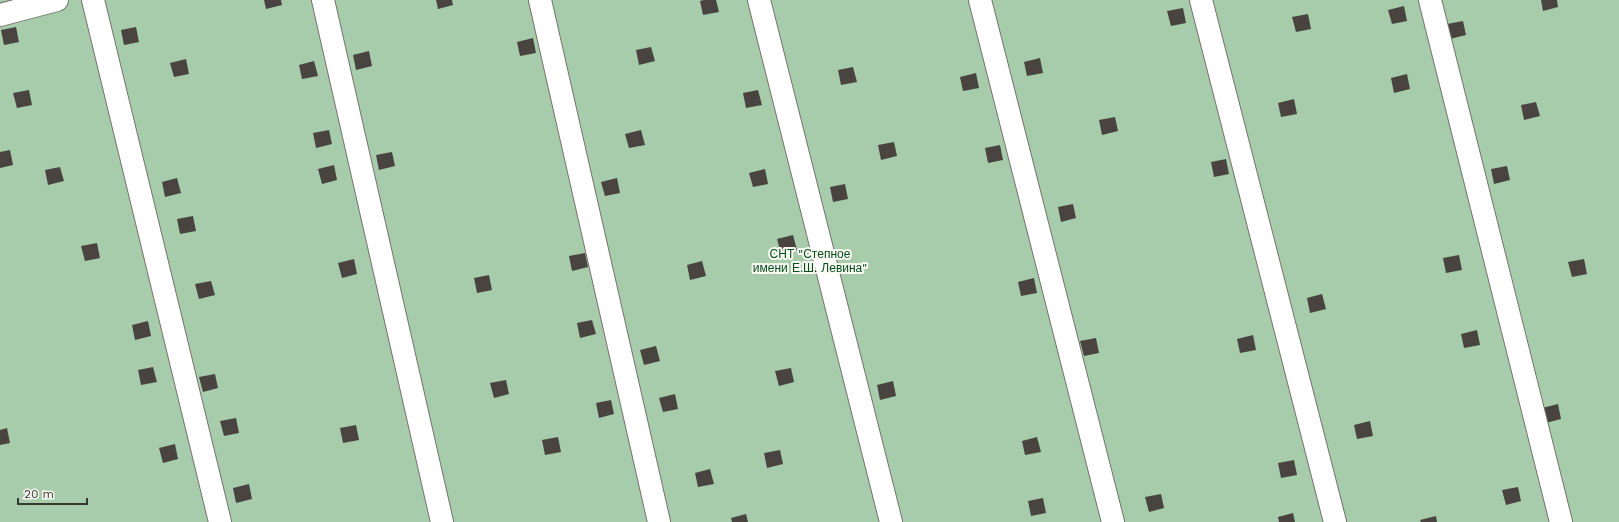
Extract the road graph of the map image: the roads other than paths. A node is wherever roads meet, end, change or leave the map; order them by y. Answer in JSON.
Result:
{"nodes":[{"id":1,"x":56,"y":0,"type":"edge"},
{"id":2,"x":93,"y":0,"type":"edge"},
{"id":3,"x":323,"y":0,"type":"edge"},
{"id":4,"x":540,"y":0,"type":"edge"},
{"id":5,"x":759,"y":0,"type":"edge"},
{"id":6,"x":980,"y":0,"type":"edge"},
{"id":7,"x":1201,"y":0,"type":"edge"},
{"id":8,"x":1430,"y":0,"type":"edge"},
{"id":9,"x":0,"y":15,"type":"edge"},
{"id":10,"x":220,"y":522,"type":"edge"},
{"id":11,"x":442,"y":522,"type":"edge"},
{"id":12,"x":659,"y":522,"type":"edge"},
{"id":13,"x":891,"y":522,"type":"edge"},
{"id":14,"x":1113,"y":522,"type":"edge"},
{"id":15,"x":1335,"y":522,"type":"edge"},
{"id":16,"x":1561,"y":522,"type":"edge"}],
"edges":[{"from":1,"to":9,"type":"street"},
{"from":2,"to":10,"type":"street"},
{"from":3,"to":11,"type":"street"},
{"from":4,"to":12,"type":"street"},
{"from":5,"to":13,"type":"street"},
{"from":6,"to":14,"type":"street"},
{"from":7,"to":15,"type":"street"},
{"from":8,"to":16,"type":"street"}]}
